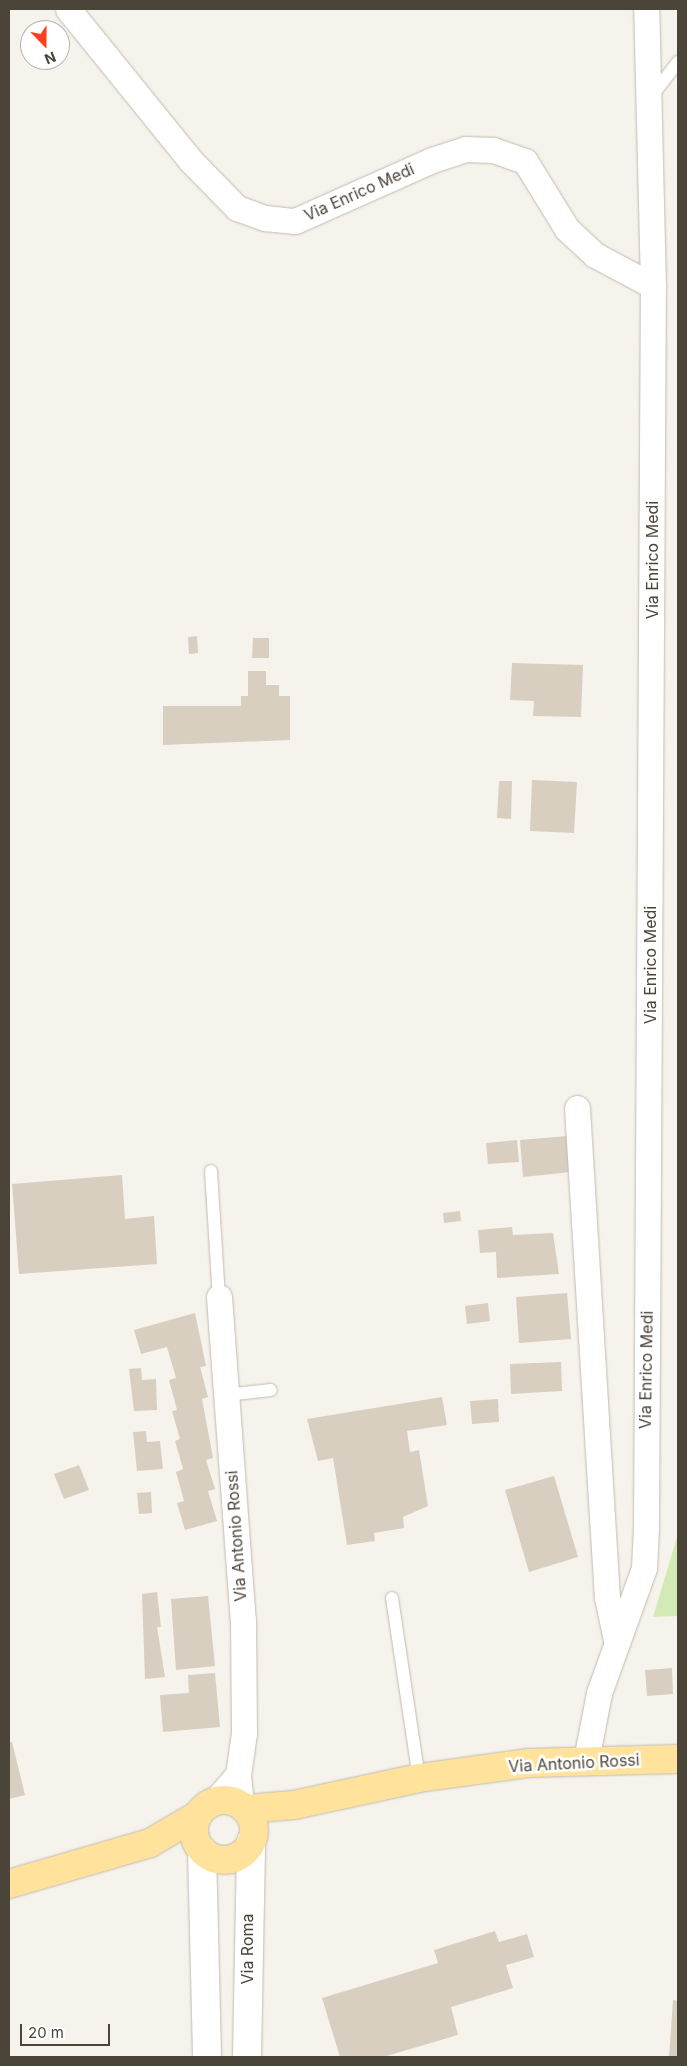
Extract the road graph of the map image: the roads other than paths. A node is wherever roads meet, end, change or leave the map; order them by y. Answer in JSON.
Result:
{"nodes":[{"id":1,"x":68,"y":9,"type":"edge"},
{"id":2,"x":646,"y":9,"type":"edge"},
{"id":3,"x":678,"y":62,"type":"edge"},
{"id":4,"x":649,"y":100,"type":"junction"},
{"id":5,"x":654,"y":286,"type":"junction"},
{"id":6,"x":577,"y":1108,"type":"dead end"},
{"id":7,"x":211,"y":1171,"type":"dead end"},
{"id":8,"x":219,"y":1297,"type":"joint"},
{"id":9,"x":271,"y":1390,"type":"dead end"},
{"id":10,"x":226,"y":1394,"type":"junction"},
{"id":11,"x":392,"y":1598,"type":"dead end"},
{"id":12,"x":616,"y":1640,"type":"junction"},
{"id":13,"x":678,"y":1759,"type":"edge"},
{"id":14,"x":586,"y":1760,"type":"junction"},
{"id":15,"x":238,"y":1776,"type":"junction"},
{"id":16,"x":419,"y":1778,"type":"junction"},
{"id":17,"x":206,"y":1808,"type":"junction"},
{"id":18,"x":248,"y":1822,"type":"junction"},
{"id":19,"x":150,"y":1843,"type":"junction"},
{"id":20,"x":200,"y":1848,"type":"junction"},
{"id":21,"x":9,"y":1884,"type":"edge"},
{"id":22,"x":207,"y":2057,"type":"edge"},
{"id":23,"x":247,"y":2057,"type":"edge"}],
"edges":[{"from":1,"to":5,"type":"street","name":"Via Enrico Medi"},
{"from":2,"to":4,"type":"street","name":"Via Enrico Medi"},
{"from":3,"to":4,"type":"lane"},
{"from":4,"to":5,"type":"street","name":"Via Enrico Medi"},
{"from":5,"to":12,"type":"street","name":"Via Enrico Medi"},
{"from":6,"to":12,"type":"street"},
{"from":7,"to":8,"type":"lane"},
{"from":8,"to":10,"type":"street","name":"Via Antonio Rossi"},
{"from":9,"to":10,"type":"lane"},
{"from":10,"to":15,"type":"street","name":"Via Antonio Rossi"},
{"from":11,"to":16,"type":"lane"},
{"from":12,"to":14,"type":"street","name":"Via Enrico Medi"},
{"from":13,"to":14,"type":"main road","name":"Via Antonio Rossi"},
{"from":14,"to":16,"type":"main road","name":"Via Antonio Rossi"},
{"from":15,"to":17,"type":"street"},
{"from":15,"to":18,"type":"street","name":"Via Antonio Rossi"},
{"from":16,"to":18,"type":"main road","name":"Via Antonio Rossi"},
{"from":17,"to":18,"type":"main road"},
{"from":17,"to":19,"type":"main road"},
{"from":17,"to":20,"type":"main road"},
{"from":18,"to":20,"type":"main road"},
{"from":18,"to":23,"type":"street","name":"Via Roma"},
{"from":19,"to":20,"type":"main road"},
{"from":19,"to":21,"type":"main road"},
{"from":20,"to":22,"type":"street"}]}
